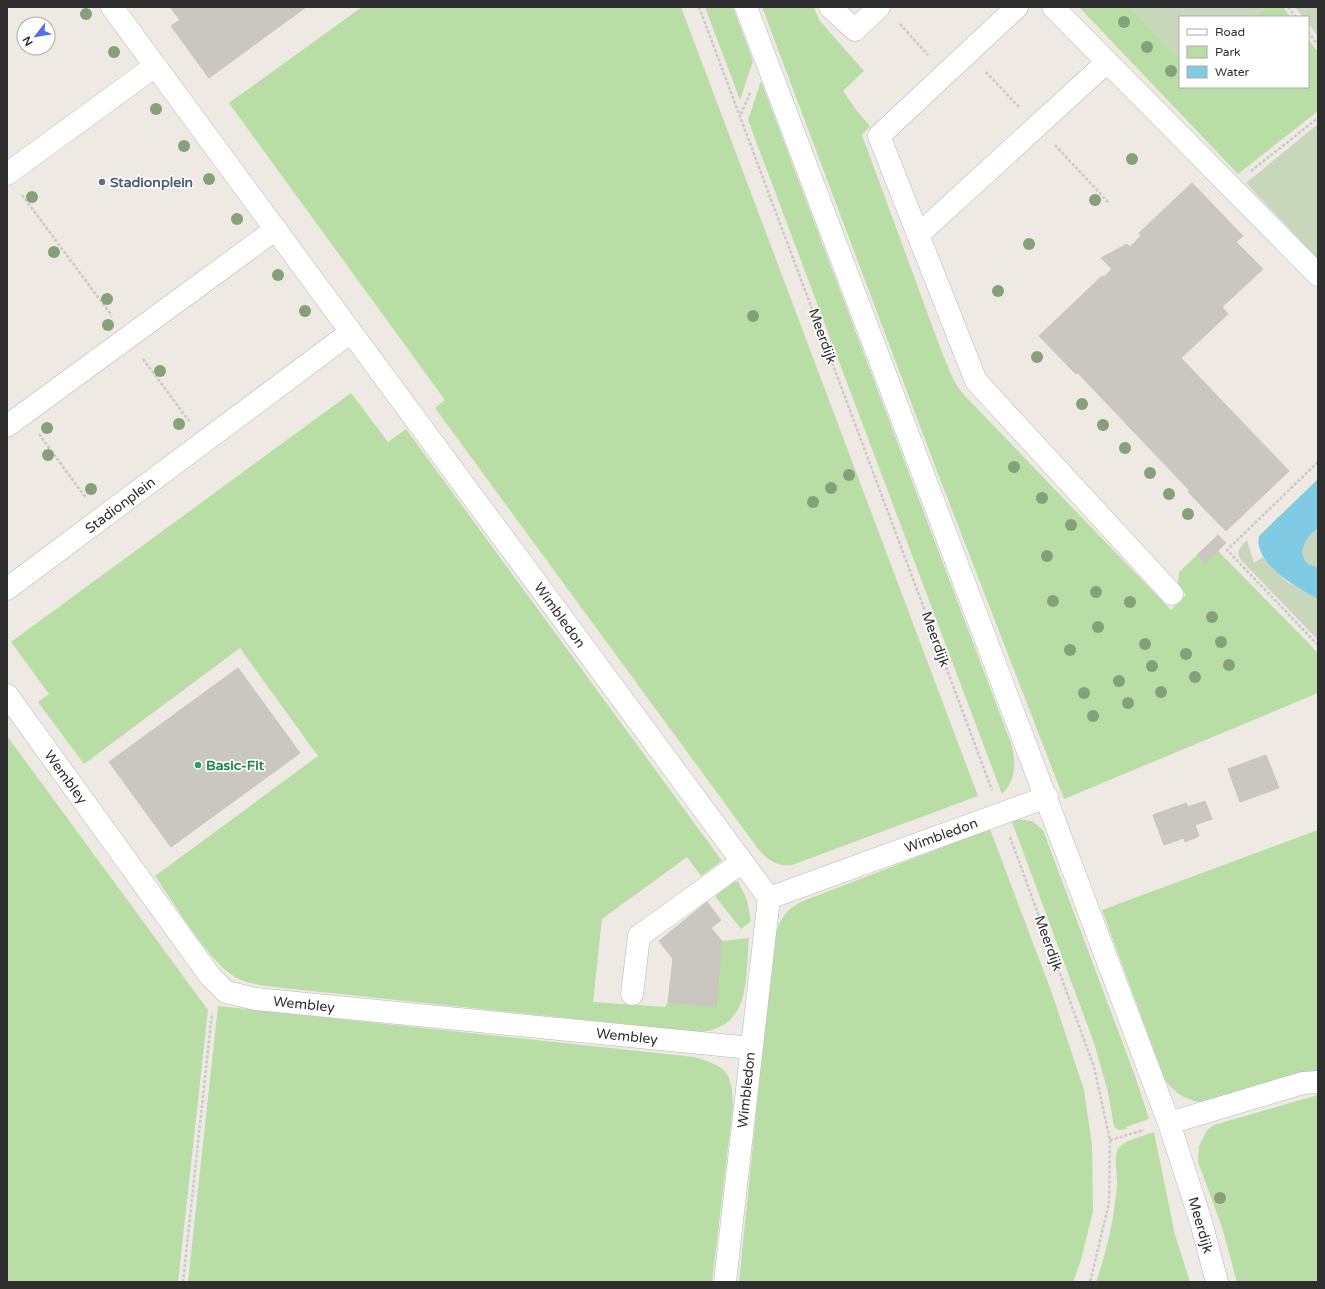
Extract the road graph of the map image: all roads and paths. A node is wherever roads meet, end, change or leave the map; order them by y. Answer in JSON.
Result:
{"nodes":[{"id":1,"x":112,"y":7,"type":"edge"},
{"id":2,"x":699,"y":7,"type":"edge"},
{"id":3,"x":746,"y":7,"type":"edge"},
{"id":4,"x":830,"y":7,"type":"edge"},
{"id":5,"x":879,"y":7,"type":"edge"},
{"id":6,"x":1017,"y":7,"type":"edge"},
{"id":7,"x":1053,"y":7,"type":"edge"},
{"id":8,"x":1288,"y":7,"type":"edge"},
{"id":9,"x":1295,"y":16,"type":"edge"},
{"id":10,"x":899,"y":23,"type":"dead end"},
{"id":11,"x":1309,"y":33,"type":"edge"},
{"id":12,"x":1318,"y":43,"type":"edge"},
{"id":13,"x":1107,"y":62,"type":"junction"},
{"id":14,"x":155,"y":66,"type":"junction"},
{"id":15,"x":946,"y":74,"type":"junction"},
{"id":16,"x":1318,"y":118,"type":"edge"},
{"id":17,"x":7,"y":174,"type":"edge"},
{"id":18,"x":1230,"y":187,"type":"junction"},
{"id":19,"x":20,"y":193,"type":"dead end"},
{"id":20,"x":276,"y":229,"type":"junction"},
{"id":21,"x":918,"y":235,"type":"junction"},
{"id":22,"x":1318,"y":276,"type":"edge"},
{"id":23,"x":351,"y":332,"type":"junction"},
{"id":24,"x":128,"y":338,"type":"junction"},
{"id":25,"x":15,"y":420,"type":"edge"},
{"id":26,"x":204,"y":442,"type":"junction"},
{"id":27,"x":1318,"y":462,"type":"edge"},
{"id":28,"x":101,"y":519,"type":"junction"},
{"id":29,"x":7,"y":589,"type":"edge"},
{"id":30,"x":1172,"y":594,"type":"dead end"},
{"id":31,"x":1318,"y":645,"type":"edge"},
{"id":32,"x":7,"y":695,"type":"edge"},
{"id":33,"x":1047,"y":797,"type":"junction"},
{"id":34,"x":1001,"y":813,"type":"junction"},
{"id":35,"x":742,"y":862,"type":"junction"},
{"id":36,"x":769,"y":898,"type":"junction"},
{"id":37,"x":226,"y":992,"type":"junction"},
{"id":38,"x":632,"y":994,"type":"dead end"},
{"id":39,"x":751,"y":1048,"type":"junction"},
{"id":40,"x":1318,"y":1082,"type":"edge"},
{"id":41,"x":1169,"y":1123,"type":"junction"},
{"id":42,"x":1110,"y":1140,"type":"junction"},
{"id":43,"x":183,"y":1282,"type":"edge"},
{"id":44,"x":725,"y":1282,"type":"edge"},
{"id":45,"x":1090,"y":1282,"type":"edge"},
{"id":46,"x":1217,"y":1282,"type":"edge"}],
"edges":[{"from":1,"to":14,"type":"street"},
{"from":2,"to":34,"type":"path","name":"Meerdijk"},
{"from":3,"to":33,"type":"street","name":"Meerdijk"},
{"from":4,"to":5,"type":"street"},
{"from":6,"to":15,"type":"street"},
{"from":7,"to":13,"type":"street"},
{"from":8,"to":9,"type":"path"},
{"from":10,"to":15,"type":"path"},
{"from":11,"to":12,"type":"path"},
{"from":13,"to":18,"type":"street"},
{"from":13,"to":21,"type":"street"},
{"from":14,"to":17,"type":"street"},
{"from":14,"to":20,"type":"street"},
{"from":15,"to":21,"type":"street"},
{"from":16,"to":18,"type":"path"},
{"from":18,"to":22,"type":"street"},
{"from":19,"to":24,"type":"path"},
{"from":20,"to":23,"type":"street"},
{"from":20,"to":24,"type":"street"},
{"from":21,"to":30,"type":"street"},
{"from":23,"to":26,"type":"street","name":"Stadionplein"},
{"from":23,"to":35,"type":"street","name":"Wimbledon"},
{"from":24,"to":25,"type":"street"},
{"from":24,"to":26,"type":"path"},
{"from":25,"to":28,"type":"path"},
{"from":26,"to":28,"type":"street","name":"Stadionplein"},
{"from":27,"to":31,"type":"path"},
{"from":28,"to":29,"type":"street","name":"Stadionplein"},
{"from":32,"to":37,"type":"street","name":"Wembley"},
{"from":33,"to":34,"type":"street","name":"Wimbledon"},
{"from":33,"to":41,"type":"street","name":"Meerdijk"},
{"from":34,"to":36,"type":"street","name":"Wimbledon"},
{"from":34,"to":42,"type":"path","name":"Meerdijk"},
{"from":35,"to":36,"type":"street","name":"Wimbledon"},
{"from":35,"to":38,"type":"street"},
{"from":36,"to":39,"type":"street","name":"Wimbledon"},
{"from":37,"to":39,"type":"street","name":"Wembley"},
{"from":37,"to":43,"type":"path"},
{"from":39,"to":44,"type":"street","name":"Wimbledon"},
{"from":40,"to":41,"type":"street"},
{"from":41,"to":42,"type":"path"},
{"from":41,"to":46,"type":"street","name":"Meerdijk"},
{"from":42,"to":45,"type":"path","name":"Meerdijk"}]}
